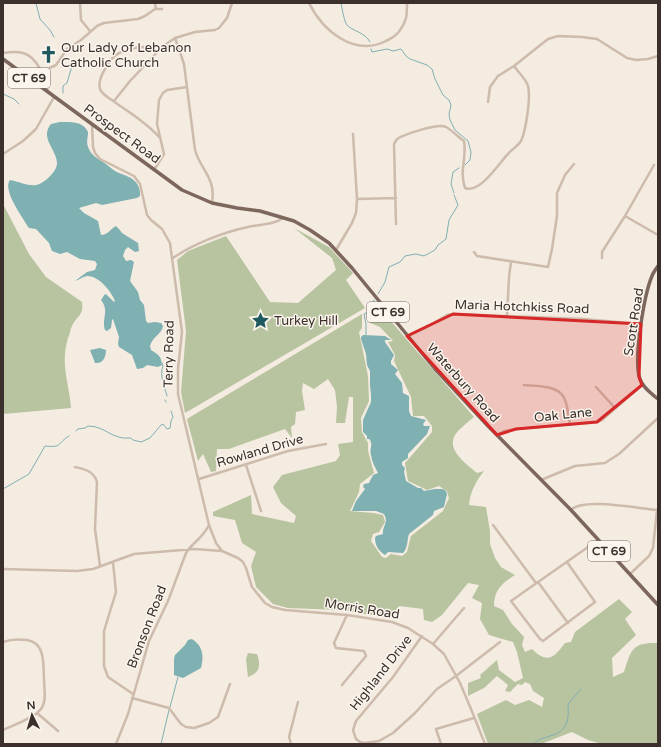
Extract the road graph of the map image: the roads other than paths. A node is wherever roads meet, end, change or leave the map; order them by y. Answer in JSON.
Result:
{"nodes":[{"id":1,"x":80,"y":3,"type":"edge"},
{"id":2,"x":155,"y":3,"type":"edge"},
{"id":3,"x":232,"y":3,"type":"edge"},
{"id":4,"x":310,"y":3,"type":"edge"},
{"id":5,"x":407,"y":3,"type":"edge"},
{"id":6,"x":156,"y":9,"type":"junction"},
{"id":7,"x":162,"y":9,"type":"dead end"},
{"id":8,"x":90,"y":31,"type":"junction"},
{"id":9,"x":175,"y":38,"type":"junction"},
{"id":10,"x":3,"y":53,"type":"edge"},
{"id":11,"x":156,"y":53,"type":"junction"},
{"id":12,"x":658,"y":56,"type":"edge"},
{"id":13,"x":3,"y":59,"type":"edge"},
{"id":14,"x":514,"y":66,"type":"junction"},
{"id":15,"x":41,"y":72,"type":"junction"},
{"id":16,"x":186,"y":87,"type":"junction"},
{"id":17,"x":48,"y":92,"type":"junction"},
{"id":18,"x":54,"y":97,"type":"junction"},
{"id":19,"x":114,"y":102,"type":"junction"},
{"id":20,"x":488,"y":102,"type":"dead end"},
{"id":21,"x":92,"y":124,"type":"junction"},
{"id":22,"x":157,"y":124,"type":"junction"},
{"id":23,"x":149,"y":127,"type":"junction"},
{"id":24,"x":353,"y":134,"type":"dead end"},
{"id":25,"x":159,"y":137,"type":"junction"},
{"id":26,"x":3,"y":154,"type":"edge"},
{"id":27,"x":574,"y":164,"type":"dead end"},
{"id":28,"x":654,"y":165,"type":"dead end"},
{"id":29,"x":154,"y":170,"type":"junction"},
{"id":30,"x":396,"y":198,"type":"junction"},
{"id":31,"x":357,"y":199,"type":"junction"},
{"id":32,"x":212,"y":202,"type":"junction"},
{"id":33,"x":237,"y":208,"type":"joint"},
{"id":34,"x":625,"y":216,"type":"junction"},
{"id":35,"x":284,"y":218,"type":"junction"},
{"id":36,"x":396,"y":224,"type":"dead end"},
{"id":37,"x":658,"y":236,"type":"edge"},
{"id":38,"x":336,"y":250,"type":"junction"},
{"id":39,"x":474,"y":252,"type":"dead end"},
{"id":40,"x":173,"y":258,"type":"junction"},
{"id":41,"x":602,"y":258,"type":"dead end"},
{"id":42,"x":511,"y":262,"type":"junction"},
{"id":43,"x":658,"y":266,"type":"edge"},
{"id":44,"x":507,"y":316,"type":"junction"},
{"id":45,"x":641,"y":324,"type":"junction"},
{"id":46,"x":407,"y":336,"type":"junction"},
{"id":47,"x":524,"y":385,"type":"dead end"},
{"id":48,"x":642,"y":385,"type":"junction"},
{"id":49,"x":596,"y":387,"type":"dead end"},
{"id":50,"x":658,"y":399,"type":"edge"},
{"id":51,"x":615,"y":408,"type":"junction"},
{"id":52,"x":658,"y":418,"type":"edge"},
{"id":53,"x":570,"y":424,"type":"junction"},
{"id":54,"x":497,"y":435,"type":"junction"},
{"id":55,"x":326,"y":444,"type":"dead end"},
{"id":56,"x":246,"y":465,"type":"junction"},
{"id":57,"x":75,"y":467,"type":"dead end"},
{"id":58,"x":199,"y":479,"type":"junction"},
{"id":59,"x":541,"y":480,"type":"junction"},
{"id":60,"x":571,"y":510,"type":"junction"},
{"id":61,"x":657,"y":510,"type":"edge"},
{"id":62,"x":262,"y":511,"type":"dead end"},
{"id":63,"x":209,"y":525,"type":"junction"},
{"id":64,"x":493,"y":526,"type":"dead end"},
{"id":65,"x":598,"y":539,"type":"junction"},
{"id":66,"x":188,"y":549,"type":"junction"},
{"id":67,"x":222,"y":551,"type":"junction"},
{"id":68,"x":113,"y":562,"type":"junction"},
{"id":69,"x":567,"y":562,"type":"junction"},
{"id":70,"x":100,"y":566,"type":"junction"},
{"id":71,"x":3,"y":569,"type":"edge"},
{"id":72,"x":630,"y":574,"type":"junction"},
{"id":73,"x":537,"y":583,"type":"junction"},
{"id":74,"x":658,"y":605,"type":"edge"},
{"id":75,"x":464,"y":608,"type":"dead end"},
{"id":76,"x":347,"y":615,"type":"junction"},
{"id":77,"x":568,"y":623,"type":"junction"},
{"id":78,"x":422,"y":636,"type":"junction"},
{"id":79,"x":3,"y":642,"type":"edge"},
{"id":80,"x":500,"y":642,"type":"dead end"},
{"id":81,"x":433,"y":644,"type":"junction"},
{"id":82,"x":456,"y":676,"type":"junction"},
{"id":83,"x":230,"y":684,"type":"dead end"},
{"id":84,"x":342,"y":685,"type":"dead end"},
{"id":85,"x":133,"y":694,"type":"junction"},
{"id":86,"x":132,"y":698,"type":"junction"},
{"id":87,"x":298,"y":702,"type":"dead end"},
{"id":88,"x":37,"y":713,"type":"junction"},
{"id":89,"x":474,"y":718,"type":"junction"},
{"id":90,"x":3,"y":730,"type":"edge"},
{"id":91,"x":58,"y":731,"type":"dead end"},
{"id":92,"x":116,"y":744,"type":"edge"},
{"id":93,"x":291,"y":744,"type":"edge"},
{"id":94,"x":441,"y":744,"type":"edge"},
{"id":95,"x":485,"y":744,"type":"edge"}],
"edges":[{"from":1,"to":8,"type":"street"},
{"from":2,"to":6,"type":"street"},
{"from":3,"to":9,"type":"street"},
{"from":4,"to":5,"type":"street"},
{"from":6,"to":7,"type":"street"},
{"from":6,"to":8,"type":"street"},
{"from":8,"to":15,"type":"street"},
{"from":9,"to":11,"type":"street"},
{"from":9,"to":16,"type":"street"},
{"from":10,"to":15,"type":"street"},
{"from":11,"to":19,"type":"street"},
{"from":11,"to":19,"type":"street"},
{"from":12,"to":14,"type":"street"},
{"from":13,"to":17,"type":"main road","name":"Prospect Road","number":"CT 69"},
{"from":14,"to":20,"type":"street"},
{"from":14,"to":30,"type":"street"},
{"from":15,"to":17,"type":"street"},
{"from":16,"to":22,"type":"street"},
{"from":16,"to":32,"type":"street"},
{"from":17,"to":18,"type":"main road","name":"Prospect Road","number":"CT 69"},
{"from":18,"to":21,"type":"main road","name":"Prospect Road","number":"CT 69"},
{"from":18,"to":26,"type":"street"},
{"from":19,"to":23,"type":"street"},
{"from":21,"to":29,"type":"main road","name":"Prospect Road","number":"CT 69"},
{"from":21,"to":40,"type":"street","name":"Terry Road"},
{"from":22,"to":23,"type":"street"},
{"from":22,"to":25,"type":"street"},
{"from":23,"to":25,"type":"street"},
{"from":24,"to":31,"type":"street"},
{"from":25,"to":29,"type":"street"},
{"from":27,"to":42,"type":"street"},
{"from":28,"to":34,"type":"street"},
{"from":29,"to":32,"type":"main road","name":"Prospect Road","number":"CT 69"},
{"from":30,"to":31,"type":"street"},
{"from":30,"to":36,"type":"street"},
{"from":31,"to":38,"type":"street"},
{"from":32,"to":33,"type":"main road","name":"Prospect Road","number":"CT 69"},
{"from":33,"to":35,"type":"main road","name":"Waterbury Road","number":"CT 69"},
{"from":34,"to":37,"type":"street"},
{"from":34,"to":41,"type":"street"},
{"from":35,"to":38,"type":"main road","name":"Waterbury Road","number":"CT 69"},
{"from":35,"to":40,"type":"street"},
{"from":38,"to":46,"type":"main road","name":"Waterbury Road","number":"CT 69"},
{"from":39,"to":42,"type":"street"},
{"from":40,"to":58,"type":"street","name":"Terry Road"},
{"from":42,"to":44,"type":"street"},
{"from":43,"to":45,"type":"main road","name":"Scott Road"},
{"from":44,"to":45,"type":"street","name":"Maria Hotchkiss Road"},
{"from":44,"to":46,"type":"street","name":"Maria Hotchkiss Road"},
{"from":45,"to":48,"type":"main road","name":"Scott Road"},
{"from":46,"to":54,"type":"main road","name":"Waterbury Road","number":"CT 69"},
{"from":47,"to":53,"type":"street"},
{"from":48,"to":50,"type":"main road"},
{"from":48,"to":51,"type":"street","name":"Oak Lane"},
{"from":49,"to":51,"type":"street"},
{"from":51,"to":53,"type":"street","name":"Oak Lane"},
{"from":52,"to":59,"type":"street"},
{"from":53,"to":54,"type":"street","name":"Oak Lane"},
{"from":54,"to":59,"type":"main road","name":"Waterbury Road","number":"CT 69"},
{"from":55,"to":56,"type":"street","name":"Rowland Drive"},
{"from":56,"to":58,"type":"street","name":"Rowland Drive"},
{"from":56,"to":62,"type":"street"},
{"from":57,"to":70,"type":"street"},
{"from":58,"to":63,"type":"street","name":"Terry Road"},
{"from":59,"to":60,"type":"main road","name":"Waterbury Road","number":"CT 69"},
{"from":60,"to":61,"type":"street"},
{"from":60,"to":65,"type":"main road","name":"Waterbury Road","number":"CT 69"},
{"from":61,"to":72,"type":"street"},
{"from":63,"to":66,"type":"street","name":"Bronson Road"},
{"from":63,"to":67,"type":"street","name":"Terry Road"},
{"from":64,"to":73,"type":"street"},
{"from":65,"to":69,"type":"street"},
{"from":65,"to":72,"type":"main road","name":"Waterbury Road","number":"CT 69"},
{"from":66,"to":67,"type":"street"},
{"from":66,"to":68,"type":"street"},
{"from":66,"to":85,"type":"street","name":"Bronson Road"},
{"from":67,"to":76,"type":"street","name":"Morris Road"},
{"from":68,"to":70,"type":"street"},
{"from":68,"to":85,"type":"street"},
{"from":69,"to":73,"type":"street"},
{"from":69,"to":77,"type":"street"},
{"from":70,"to":71,"type":"street"},
{"from":72,"to":74,"type":"main road","name":"Waterbury Road","number":"CT 69"},
{"from":73,"to":77,"type":"street"},
{"from":73,"to":77,"type":"street"},
{"from":75,"to":81,"type":"street"},
{"from":76,"to":78,"type":"street","name":"Morris Road"},
{"from":76,"to":84,"type":"street"},
{"from":78,"to":81,"type":"street","name":"Morris Road"},
{"from":78,"to":82,"type":"street","name":"Highland Drive"},
{"from":79,"to":88,"type":"street"},
{"from":80,"to":82,"type":"street"},
{"from":81,"to":82,"type":"street","name":"Morris Road"},
{"from":82,"to":89,"type":"street","name":"Morris Road"},
{"from":83,"to":86,"type":"street"},
{"from":85,"to":86,"type":"street","name":"Bronson Road"},
{"from":86,"to":92,"type":"street","name":"Bronson Road"},
{"from":87,"to":93,"type":"street"},
{"from":88,"to":90,"type":"street"},
{"from":88,"to":91,"type":"street"},
{"from":89,"to":94,"type":"street"},
{"from":89,"to":95,"type":"street","name":"Morris Road"}]}
